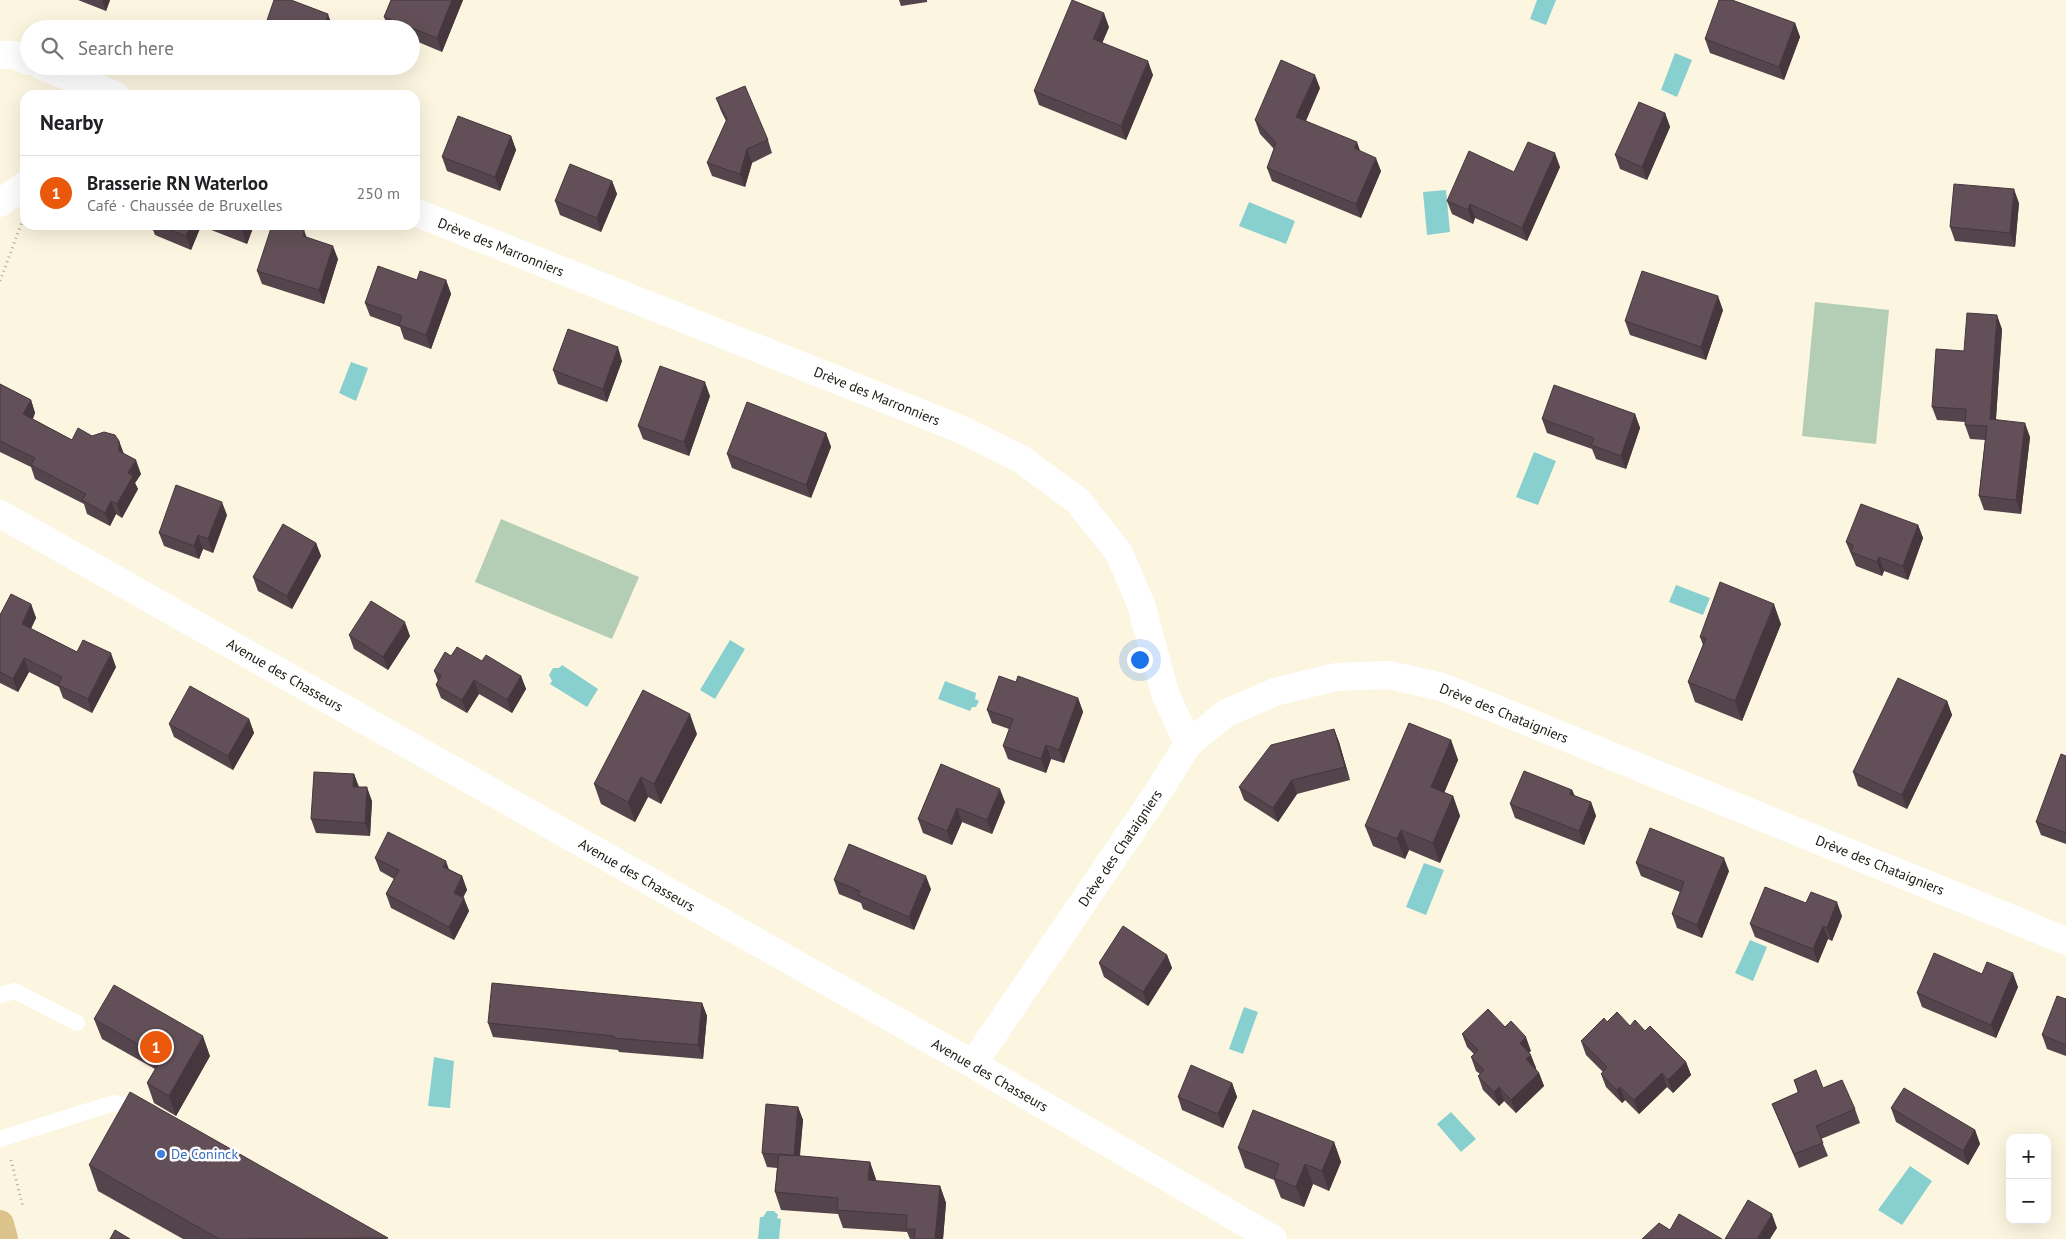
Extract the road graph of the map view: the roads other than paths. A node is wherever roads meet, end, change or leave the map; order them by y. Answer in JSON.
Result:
{"nodes":[{"id":1,"x":0,"y":55,"type":"edge"},
{"id":2,"x":20,"y":57,"type":"edge"},
{"id":3,"x":55,"y":79,"type":"edge"},
{"id":4,"x":96,"y":90,"type":"edge"},
{"id":5,"x":420,"y":214,"type":"edge"},
{"id":6,"x":0,"y":514,"type":"edge"},
{"id":7,"x":1188,"y":744,"type":"junction"},
{"id":8,"x":2066,"y":941,"type":"edge"},
{"id":9,"x":0,"y":995,"type":"edge"},
{"id":10,"x":77,"y":1023,"type":"dead end"},
{"id":11,"x":973,"y":1064,"type":"junction"},
{"id":12,"x":157,"y":1116,"type":"edge"},
{"id":13,"x":2,"y":1139,"type":"edge"},
{"id":14,"x":0,"y":1224,"type":"edge"},
{"id":15,"x":4,"y":1239,"type":"edge"},
{"id":16,"x":1273,"y":1239,"type":"edge"}],
"edges":[{"from":1,"to":2,"type":"street"},
{"from":3,"to":4,"type":"street"},
{"from":5,"to":7,"type":"street","name":"Drève des Marronniers"},
{"from":6,"to":11,"type":"street","name":"Avenue des Chasseurs"},
{"from":7,"to":8,"type":"street","name":"Drève des Chataigniers"},
{"from":7,"to":11,"type":"street","name":"Drève des Chataigniers"},
{"from":9,"to":10,"type":"lane"},
{"from":11,"to":16,"type":"street","name":"Avenue des Chasseurs"},
{"from":12,"to":13,"type":"lane"},
{"from":14,"to":15,"type":"main road"}]}
